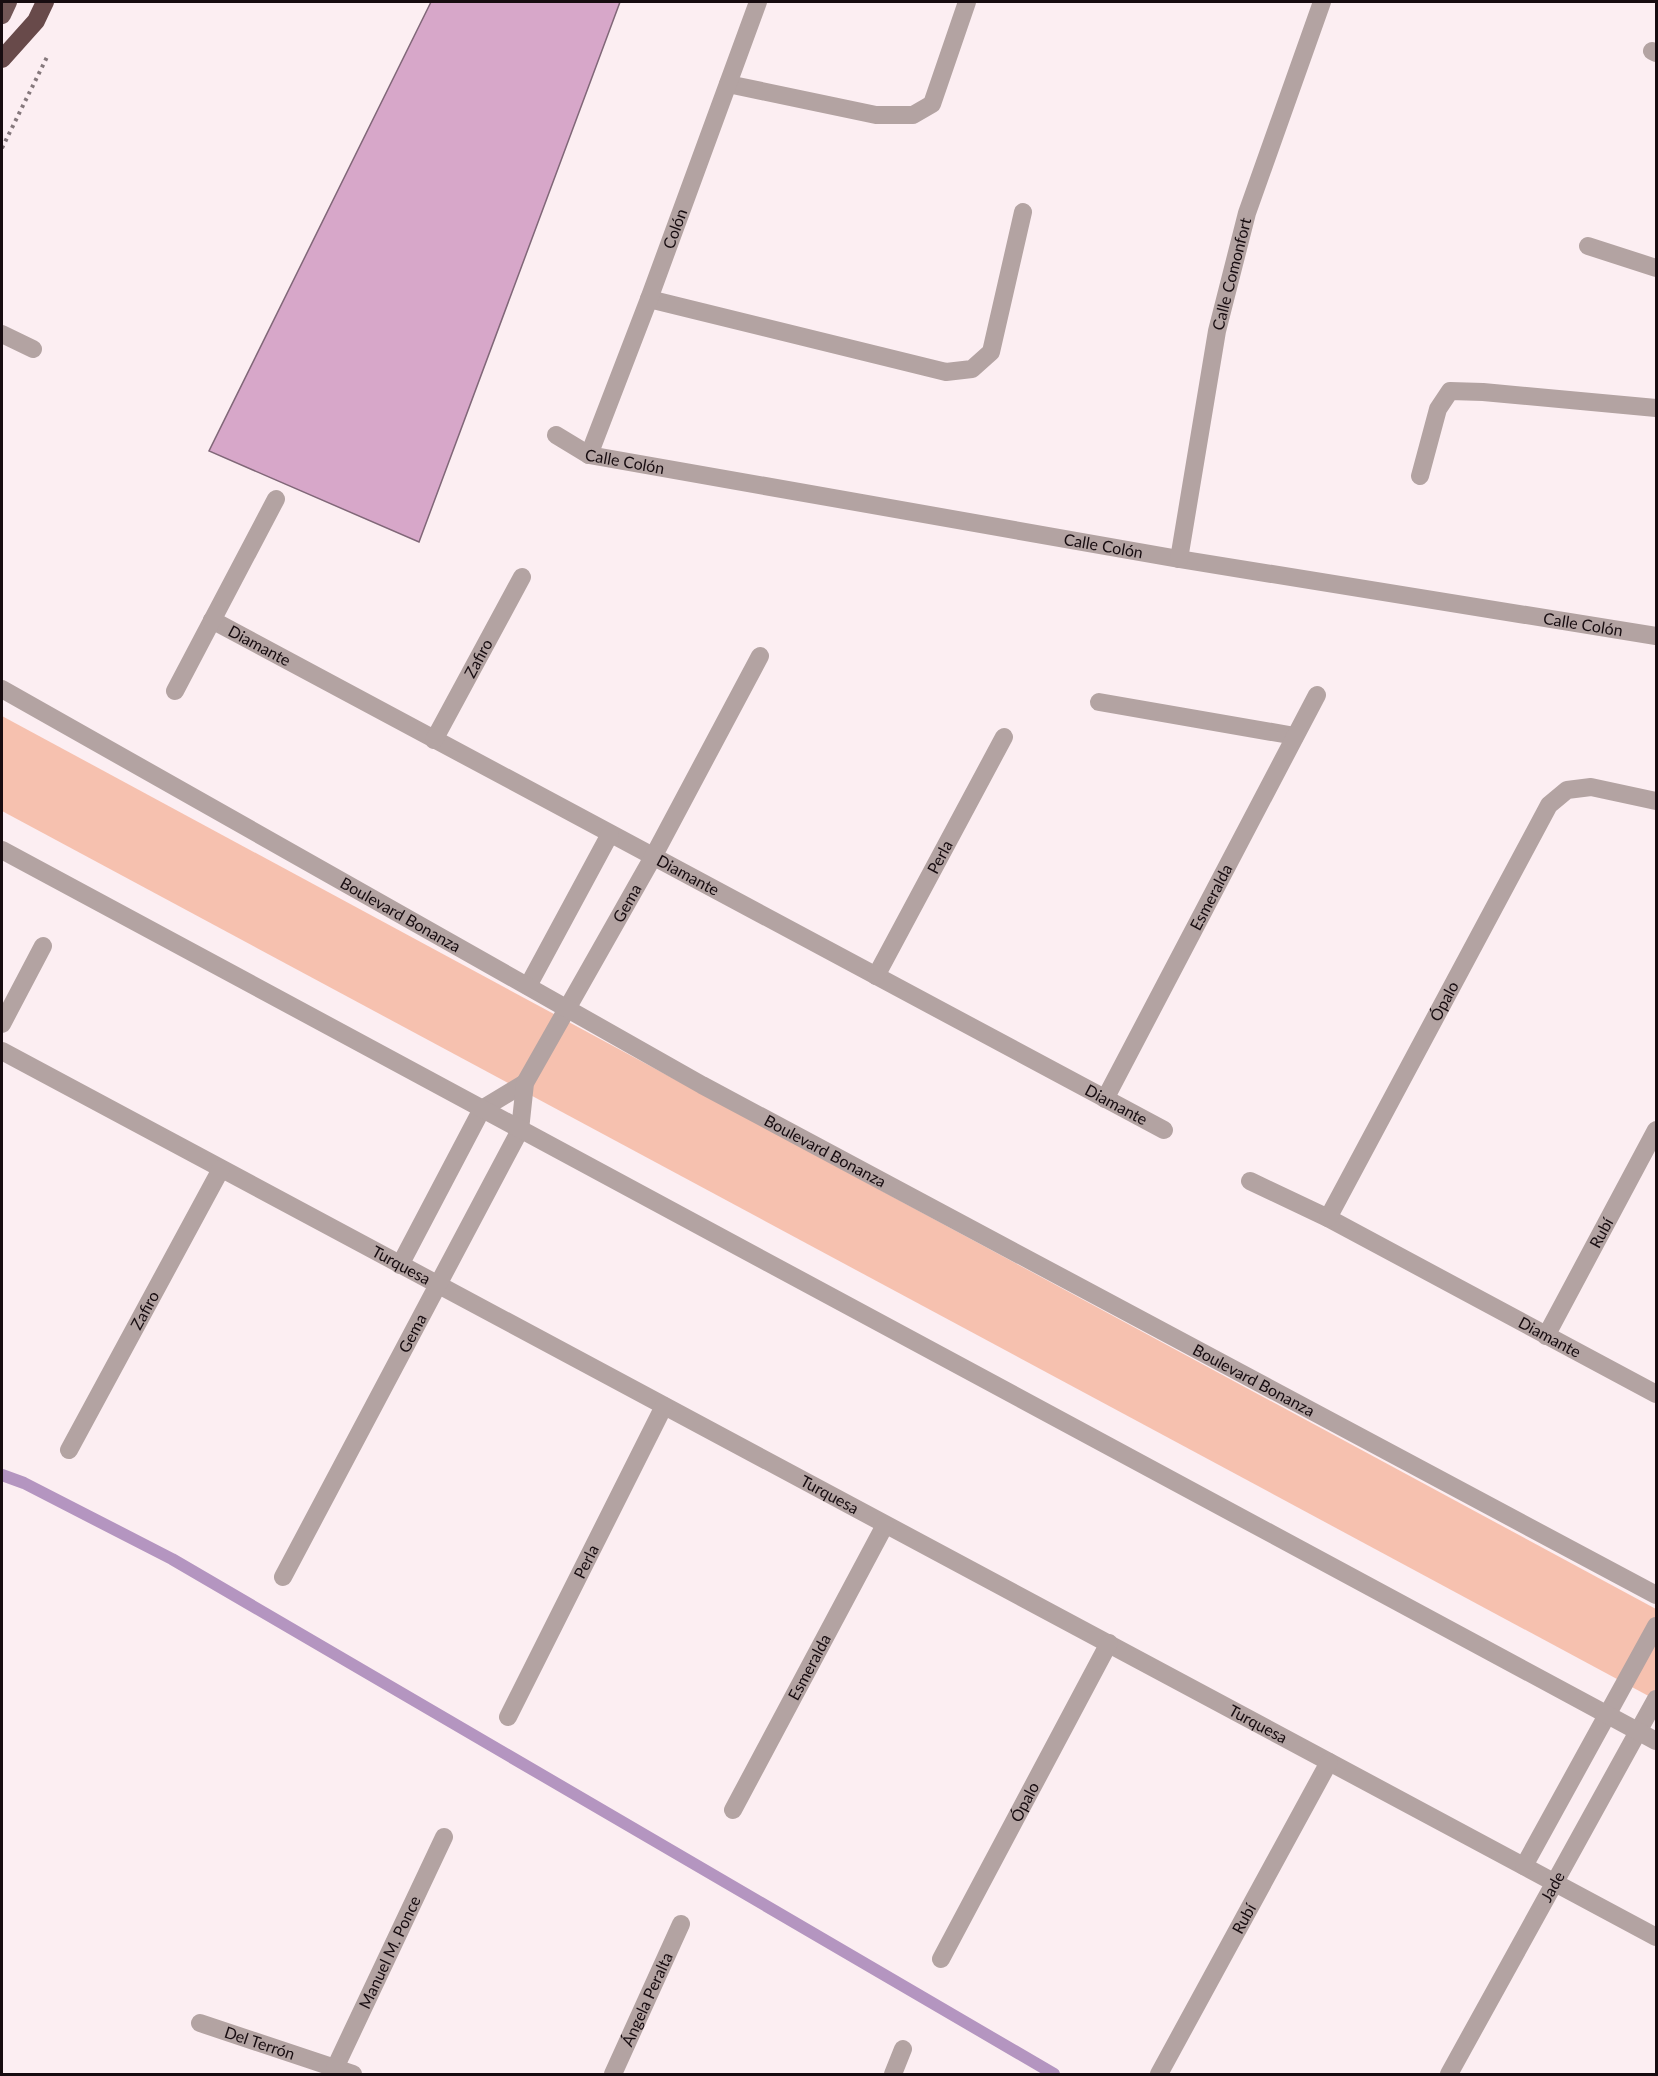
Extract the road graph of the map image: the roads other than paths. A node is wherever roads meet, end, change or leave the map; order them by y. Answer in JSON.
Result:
{"nodes":[{"id":1,"x":8,"y":2,"type":"edge"},
{"id":2,"x":45,"y":2,"type":"edge"},
{"id":3,"x":758,"y":2,"type":"edge"},
{"id":4,"x":967,"y":2,"type":"edge"},
{"id":5,"x":1322,"y":2,"type":"edge"},
{"id":6,"x":2,"y":15,"type":"edge"},
{"id":7,"x":2,"y":59,"type":"edge"},
{"id":8,"x":728,"y":84,"type":"junction"},
{"id":9,"x":1023,"y":212,"type":"dead end"},
{"id":10,"x":1588,"y":246,"type":"dead end"},
{"id":11,"x":1656,"y":268,"type":"edge"},
{"id":12,"x":649,"y":299,"type":"junction"},
{"id":13,"x":2,"y":334,"type":"edge"},
{"id":14,"x":33,"y":349,"type":"dead end"},
{"id":15,"x":1656,"y":408,"type":"edge"},
{"id":16,"x":556,"y":435,"type":"dead end"},
{"id":17,"x":589,"y":455,"type":"junction"},
{"id":18,"x":1420,"y":476,"type":"dead end"},
{"id":19,"x":276,"y":499,"type":"dead end"},
{"id":20,"x":1179,"y":559,"type":"junction"},
{"id":21,"x":522,"y":577,"type":"dead end"},
{"id":22,"x":212,"y":620,"type":"junction"},
{"id":23,"x":1656,"y":636,"type":"edge"},
{"id":24,"x":760,"y":656,"type":"dead end"},
{"id":25,"x":2,"y":689,"type":"edge"},
{"id":26,"x":175,"y":691,"type":"dead end"},
{"id":27,"x":1317,"y":695,"type":"dead end"},
{"id":28,"x":1099,"y":702,"type":"dead end"},
{"id":29,"x":1295,"y":736,"type":"junction"},
{"id":30,"x":1004,"y":737,"type":"dead end"},
{"id":31,"x":434,"y":740,"type":"junction"},
{"id":32,"x":1656,"y":801,"type":"edge"},
{"id":33,"x":610,"y":834,"type":"junction"},
{"id":34,"x":2,"y":850,"type":"edge"},
{"id":35,"x":653,"y":856,"type":"junction"},
{"id":36,"x":43,"y":946,"type":"dead end"},
{"id":37,"x":876,"y":976,"type":"junction"},
{"id":38,"x":528,"y":986,"type":"junction"},
{"id":39,"x":567,"y":1008,"type":"junction"},
{"id":40,"x":2,"y":1024,"type":"edge"},
{"id":41,"x":2,"y":1051,"type":"edge"},
{"id":42,"x":525,"y":1083,"type":"junction"},
{"id":43,"x":1105,"y":1099,"type":"junction"},
{"id":44,"x":482,"y":1109,"type":"junction"},
{"id":45,"x":520,"y":1130,"type":"junction"},
{"id":46,"x":1164,"y":1130,"type":"dead end"},
{"id":47,"x":1656,"y":1130,"type":"edge"},
{"id":48,"x":222,"y":1169,"type":"junction"},
{"id":49,"x":1250,"y":1182,"type":"dead end"},
{"id":50,"x":1328,"y":1218,"type":"junction"},
{"id":51,"x":400,"y":1265,"type":"junction"},
{"id":52,"x":438,"y":1285,"type":"junction"},
{"id":53,"x":1546,"y":1335,"type":"junction"},
{"id":54,"x":1656,"y":1394,"type":"edge"},
{"id":55,"x":664,"y":1406,"type":"junction"},
{"id":56,"x":69,"y":1450,"type":"dead end"},
{"id":57,"x":885,"y":1524,"type":"junction"},
{"id":58,"x":283,"y":1577,"type":"dead end"},
{"id":59,"x":1656,"y":1595,"type":"edge"},
{"id":60,"x":1656,"y":1626,"type":"edge"},
{"id":61,"x":1109,"y":1643,"type":"junction"},
{"id":62,"x":1656,"y":1699,"type":"edge"},
{"id":63,"x":1607,"y":1714,"type":"junction"},
{"id":64,"x":508,"y":1717,"type":"dead end"},
{"id":65,"x":1638,"y":1731,"type":"junction"},
{"id":66,"x":1656,"y":1741,"type":"edge"},
{"id":67,"x":1329,"y":1762,"type":"junction"},
{"id":68,"x":734,"y":1810,"type":"dead end"},
{"id":69,"x":444,"y":1837,"type":"dead end"},
{"id":70,"x":1524,"y":1866,"type":"junction"},
{"id":71,"x":1554,"y":1882,"type":"junction"},
{"id":72,"x":681,"y":1924,"type":"dead end"},
{"id":73,"x":1656,"y":1937,"type":"edge"},
{"id":74,"x":941,"y":1959,"type":"dead end"},
{"id":75,"x":200,"y":2023,"type":"dead end"},
{"id":76,"x":903,"y":2049,"type":"dead end"},
{"id":77,"x":335,"y":2068,"type":"junction"},
{"id":78,"x":353,"y":2074,"type":"edge"},
{"id":79,"x":613,"y":2074,"type":"edge"},
{"id":80,"x":892,"y":2074,"type":"edge"},
{"id":81,"x":1159,"y":2074,"type":"edge"},
{"id":82,"x":1449,"y":2074,"type":"edge"}],
"edges":[{"from":1,"to":6,"type":"highway"},
{"from":2,"to":7,"type":"highway"},
{"from":3,"to":8,"type":"street","name":"Colón"},
{"from":4,"to":8,"type":"street"},
{"from":5,"to":20,"type":"street","name":"Calle Comonfort"},
{"from":8,"to":12,"type":"street","name":"Colón"},
{"from":9,"to":12,"type":"street"},
{"from":10,"to":11,"type":"street"},
{"from":12,"to":17,"type":"street","name":"Colón"},
{"from":13,"to":14,"type":"street"},
{"from":15,"to":18,"type":"street"},
{"from":16,"to":17,"type":"street","name":"Calle Colón"},
{"from":17,"to":20,"type":"street","name":"Calle Colón"},
{"from":19,"to":22,"type":"street","name":"Diamante"},
{"from":20,"to":23,"type":"street","name":"Calle Colón"},
{"from":21,"to":31,"type":"street","name":"Zafiro"},
{"from":22,"to":26,"type":"street","name":"Diamante"},
{"from":22,"to":31,"type":"street","name":"Diamante"},
{"from":24,"to":35,"type":"street","name":"Gema"},
{"from":25,"to":38,"type":"street","name":"Boulevard Bonanza"},
{"from":27,"to":29,"type":"street","name":"Esmeralda"},
{"from":28,"to":29,"type":"street"},
{"from":29,"to":43,"type":"street","name":"Esmeralda"},
{"from":30,"to":37,"type":"street","name":"Perla"},
{"from":31,"to":33,"type":"street","name":"Diamante"},
{"from":32,"to":50,"type":"street","name":"Ópalo"},
{"from":33,"to":35,"type":"street","name":"Diamante"},
{"from":33,"to":38,"type":"street"},
{"from":34,"to":44,"type":"street"},
{"from":35,"to":37,"type":"street","name":"Diamante"},
{"from":35,"to":39,"type":"street","name":"Gema"},
{"from":36,"to":40,"type":"street"},
{"from":37,"to":43,"type":"street","name":"Diamante"},
{"from":38,"to":39,"type":"street","name":"Boulevard Bonanza"},
{"from":39,"to":42,"type":"street","name":"Gema"},
{"from":39,"to":59,"type":"street","name":"Boulevard Bonanza"},
{"from":41,"to":48,"type":"street","name":"Turquesa"},
{"from":42,"to":44,"type":"street","name":"Gema"},
{"from":42,"to":45,"type":"street","name":"Gema"},
{"from":43,"to":46,"type":"street","name":"Diamante"},
{"from":44,"to":45,"type":"street"},
{"from":44,"to":51,"type":"street"},
{"from":45,"to":52,"type":"street","name":"Gema"},
{"from":45,"to":63,"type":"street"},
{"from":47,"to":53,"type":"street","name":"Rubí"},
{"from":48,"to":51,"type":"street","name":"Turquesa"},
{"from":48,"to":56,"type":"street","name":"Zafiro"},
{"from":49,"to":50,"type":"street","name":"Diamante"},
{"from":50,"to":53,"type":"street","name":"Diamante"},
{"from":51,"to":52,"type":"street","name":"Turquesa"},
{"from":52,"to":55,"type":"street","name":"Turquesa"},
{"from":52,"to":58,"type":"street","name":"Gema"},
{"from":53,"to":54,"type":"street","name":"Diamante"},
{"from":55,"to":57,"type":"street","name":"Turquesa"},
{"from":55,"to":64,"type":"street","name":"Perla"},
{"from":57,"to":61,"type":"street","name":"Turquesa"},
{"from":57,"to":68,"type":"street","name":"Esmeralda"},
{"from":60,"to":63,"type":"street","name":"Jade"},
{"from":61,"to":67,"type":"street","name":"Turquesa"},
{"from":61,"to":74,"type":"street","name":"Ópalo"},
{"from":62,"to":65,"type":"street","name":"Jade"},
{"from":63,"to":65,"type":"street"},
{"from":63,"to":70,"type":"street","name":"Jade"},
{"from":65,"to":66,"type":"street"},
{"from":65,"to":71,"type":"street","name":"Jade"},
{"from":67,"to":70,"type":"street","name":"Turquesa"},
{"from":67,"to":81,"type":"street","name":"Rubí"},
{"from":69,"to":77,"type":"street","name":"Manuel M. Ponce"},
{"from":70,"to":71,"type":"street","name":"Turquesa"},
{"from":71,"to":73,"type":"street","name":"Turquesa"},
{"from":71,"to":82,"type":"street","name":"Jade"},
{"from":72,"to":79,"type":"street","name":"Ángela Peralta"},
{"from":75,"to":77,"type":"street","name":"Del Terrón"},
{"from":76,"to":80,"type":"street"},
{"from":77,"to":78,"type":"street","name":"Del Terrón"}]}
